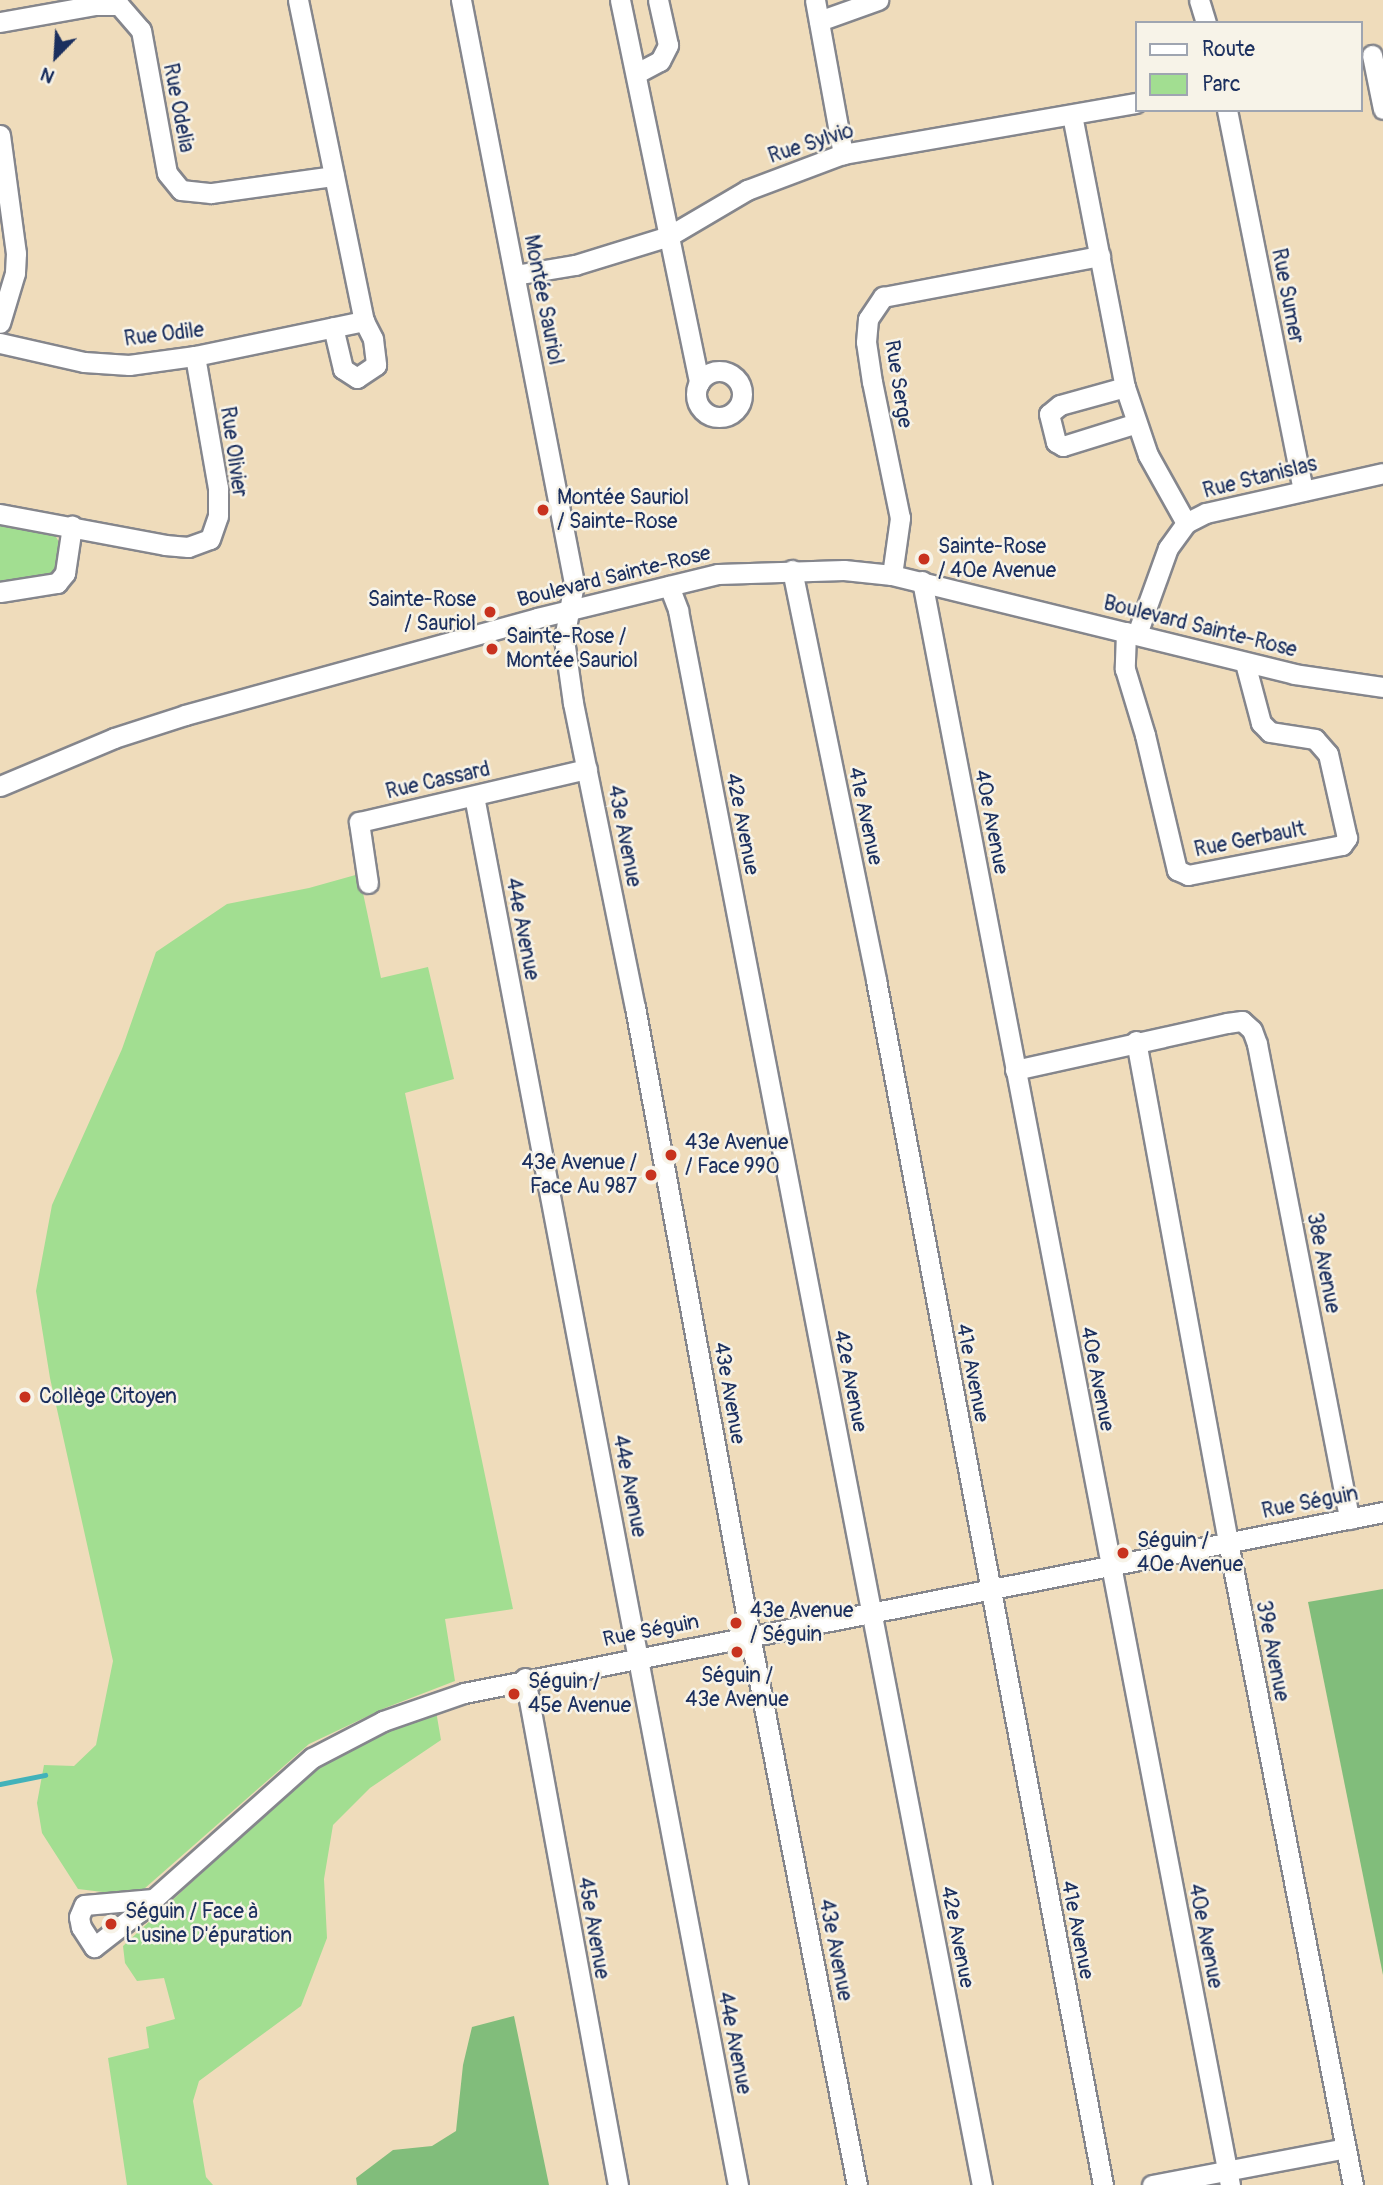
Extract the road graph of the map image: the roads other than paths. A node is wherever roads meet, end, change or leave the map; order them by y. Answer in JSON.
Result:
{"nodes":[{"id":1,"x":298,"y":0,"type":"edge"},
{"id":2,"x":461,"y":0,"type":"edge"},
{"id":3,"x":620,"y":0,"type":"edge"},
{"id":4,"x":658,"y":0,"type":"edge"},
{"id":5,"x":816,"y":0,"type":"edge"},
{"id":6,"x":878,"y":0,"type":"edge"},
{"id":7,"x":1199,"y":0,"type":"edge"},
{"id":8,"x":819,"y":21,"type":"junction"},
{"id":9,"x":1205,"y":21,"type":"edge"},
{"id":10,"x":0,"y":22,"type":"edge"},
{"id":11,"x":1372,"y":55,"type":"edge"},
{"id":12,"x":637,"y":73,"type":"junction"},
{"id":13,"x":1134,"y":103,"type":"edge"},
{"id":14,"x":1383,"y":110,"type":"edge"},
{"id":15,"x":1227,"y":112,"type":"edge"},
{"id":16,"x":1072,"y":115,"type":"junction"},
{"id":17,"x":0,"y":135,"type":"edge"},
{"id":18,"x":842,"y":154,"type":"junction"},
{"id":19,"x":334,"y":176,"type":"junction"},
{"id":20,"x":669,"y":236,"type":"junction"},
{"id":21,"x":1100,"y":256,"type":"junction"},
{"id":22,"x":514,"y":275,"type":"junction"},
{"id":23,"x":363,"y":321,"type":"junction"},
{"id":24,"x":0,"y":323,"type":"edge"},
{"id":25,"x":333,"y":327,"type":"junction"},
{"id":26,"x":0,"y":344,"type":"edge"},
{"id":27,"x":195,"y":356,"type":"junction"},
{"id":28,"x":699,"y":383,"type":"dead end"},
{"id":29,"x":1125,"y":387,"type":"junction"},
{"id":30,"x":1137,"y":423,"type":"junction"},
{"id":31,"x":1383,"y":473,"type":"edge"},
{"id":32,"x":1303,"y":490,"type":"junction"},
{"id":33,"x":0,"y":514,"type":"edge"},
{"id":34,"x":1186,"y":523,"type":"junction"},
{"id":35,"x":72,"y":526,"type":"junction"},
{"id":36,"x":792,"y":570,"type":"junction"},
{"id":37,"x":892,"y":575,"type":"junction"},
{"id":38,"x":922,"y":582,"type":"junction"},
{"id":39,"x":669,"y":586,"type":"junction"},
{"id":40,"x":0,"y":592,"type":"edge"},
{"id":41,"x":569,"y":609,"type":"junction"},
{"id":42,"x":1132,"y":633,"type":"junction"},
{"id":43,"x":1245,"y":663,"type":"junction"},
{"id":44,"x":1383,"y":688,"type":"edge"},
{"id":45,"x":587,"y":769,"type":"junction"},
{"id":46,"x":33,"y":774,"type":"junction"},
{"id":47,"x":0,"y":786,"type":"edge"},
{"id":48,"x":474,"y":796,"type":"junction"},
{"id":49,"x":0,"y":797,"type":"edge"},
{"id":50,"x":368,"y":883,"type":"dead end"},
{"id":51,"x":1136,"y":1041,"type":"junction"},
{"id":52,"x":1015,"y":1070,"type":"junction"},
{"id":53,"x":1383,"y":1512,"type":"edge"},
{"id":54,"x":1349,"y":1519,"type":"junction"},
{"id":55,"x":1228,"y":1542,"type":"junction"},
{"id":56,"x":1109,"y":1565,"type":"junction"},
{"id":57,"x":990,"y":1588,"type":"junction"},
{"id":58,"x":872,"y":1611,"type":"junction"},
{"id":59,"x":750,"y":1635,"type":"junction"},
{"id":60,"x":639,"y":1656,"type":"junction"},
{"id":61,"x":525,"y":1678,"type":"junction"},
{"id":62,"x":153,"y":1899,"type":"junction"},
{"id":63,"x":1346,"y":2148,"type":"junction"},
{"id":64,"x":1228,"y":2178,"type":"edge"},
{"id":65,"x":618,"y":2185,"type":"edge"},
{"id":66,"x":738,"y":2185,"type":"edge"},
{"id":67,"x":857,"y":2185,"type":"edge"},
{"id":68,"x":982,"y":2185,"type":"edge"},
{"id":69,"x":1102,"y":2185,"type":"edge"},
{"id":70,"x":1152,"y":2185,"type":"edge"},
{"id":71,"x":1353,"y":2185,"type":"edge"}],
"edges":[{"from":1,"to":19,"type":"street"},
{"from":2,"to":22,"type":"street","name":"Montée Sauriol"},
{"from":3,"to":12,"type":"street"},
{"from":4,"to":12,"type":"street"},
{"from":5,"to":8,"type":"street"},
{"from":6,"to":8,"type":"street"},
{"from":7,"to":9,"type":"street"},
{"from":8,"to":18,"type":"street"},
{"from":10,"to":19,"type":"street","name":"Rue Odelia"},
{"from":11,"to":14,"type":"street"},
{"from":12,"to":20,"type":"street"},
{"from":13,"to":16,"type":"street","name":"Rue Sylvio"},
{"from":15,"to":32,"type":"street","name":"Rue Sumer"},
{"from":16,"to":18,"type":"street","name":"Rue Sylvio"},
{"from":16,"to":21,"type":"street"},
{"from":17,"to":24,"type":"street"},
{"from":18,"to":20,"type":"street","name":"Rue Sylvio"},
{"from":19,"to":23,"type":"street"},
{"from":20,"to":22,"type":"street","name":"Rue Sylvio"},
{"from":20,"to":28,"type":"street"},
{"from":21,"to":29,"type":"street"},
{"from":21,"to":37,"type":"street","name":"Rue Serge"},
{"from":22,"to":41,"type":"street","name":"Montée Sauriol"},
{"from":23,"to":25,"type":"street","name":"Rue Odile"},
{"from":23,"to":25,"type":"street"},
{"from":25,"to":27,"type":"street","name":"Rue Odile"},
{"from":26,"to":27,"type":"street","name":"Rue Odile"},
{"from":27,"to":35,"type":"street","name":"Rue Olivier"},
{"from":29,"to":30,"type":"street"},
{"from":29,"to":30,"type":"street"},
{"from":30,"to":34,"type":"street"},
{"from":31,"to":32,"type":"street","name":"Rue Stanislas"},
{"from":32,"to":34,"type":"street","name":"Rue Stanislas"},
{"from":33,"to":35,"type":"street","name":"Rue Olivier"},
{"from":34,"to":42,"type":"street","name":"Rue Stanislas"},
{"from":35,"to":40,"type":"street"},
{"from":36,"to":37,"type":"street","name":"Boulevard Sainte-Rose"},
{"from":36,"to":39,"type":"street","name":"Boulevard Sainte-Rose"},
{"from":36,"to":57,"type":"street","name":"41e Avenue"},
{"from":37,"to":38,"type":"street","name":"Boulevard Sainte-Rose"},
{"from":38,"to":42,"type":"street","name":"Boulevard Sainte-Rose"},
{"from":38,"to":52,"type":"street","name":"40e Avenue"},
{"from":39,"to":41,"type":"street","name":"Boulevard Sainte-Rose"},
{"from":39,"to":58,"type":"street","name":"42e Avenue"},
{"from":41,"to":45,"type":"street","name":"43e Avenue"},
{"from":41,"to":46,"type":"street","name":"Boulevard Sainte-Rose"},
{"from":42,"to":43,"type":"street","name":"Boulevard Sainte-Rose"},
{"from":42,"to":43,"type":"street","name":"Rue Gerbault"},
{"from":43,"to":44,"type":"street","name":"Boulevard Sainte-Rose"},
{"from":45,"to":48,"type":"street","name":"Rue Cassard"},
{"from":45,"to":59,"type":"street","name":"43e Avenue"},
{"from":46,"to":47,"type":"street","name":"Boulevard Sainte-Rose"},
{"from":46,"to":49,"type":"street","name":"Boulevard Sainte-Rose"},
{"from":48,"to":50,"type":"street","name":"Rue Cassard"},
{"from":48,"to":60,"type":"street","name":"44e Avenue"},
{"from":51,"to":52,"type":"street"},
{"from":51,"to":54,"type":"street","name":"38e Avenue"},
{"from":51,"to":55,"type":"street","name":"39e Avenue"},
{"from":52,"to":56,"type":"street","name":"40e Avenue"},
{"from":53,"to":54,"type":"street","name":"Rue Séguin"},
{"from":54,"to":55,"type":"street","name":"Rue Séguin"},
{"from":55,"to":56,"type":"street","name":"Rue Séguin"},
{"from":55,"to":63,"type":"street","name":"39e Avenue"},
{"from":56,"to":57,"type":"street","name":"Rue Séguin"},
{"from":56,"to":64,"type":"street","name":"40e Avenue"},
{"from":57,"to":58,"type":"street","name":"Rue Séguin"},
{"from":57,"to":69,"type":"street","name":"41e Avenue"},
{"from":58,"to":59,"type":"street","name":"Rue Séguin"},
{"from":58,"to":68,"type":"street","name":"42e Avenue"},
{"from":59,"to":60,"type":"street","name":"Rue Séguin"},
{"from":59,"to":67,"type":"street","name":"43e Avenue"},
{"from":60,"to":61,"type":"street","name":"Rue Séguin"},
{"from":60,"to":66,"type":"street","name":"44e Avenue"},
{"from":61,"to":62,"type":"street","name":"Rue Séguin"},
{"from":61,"to":65,"type":"street","name":"45e Avenue"},
{"from":62,"to":62,"type":"street","name":"Rue Séguin"},
{"from":63,"to":64,"type":"street"},
{"from":63,"to":71,"type":"street","name":"39e Avenue"},
{"from":64,"to":70,"type":"street"}]}
